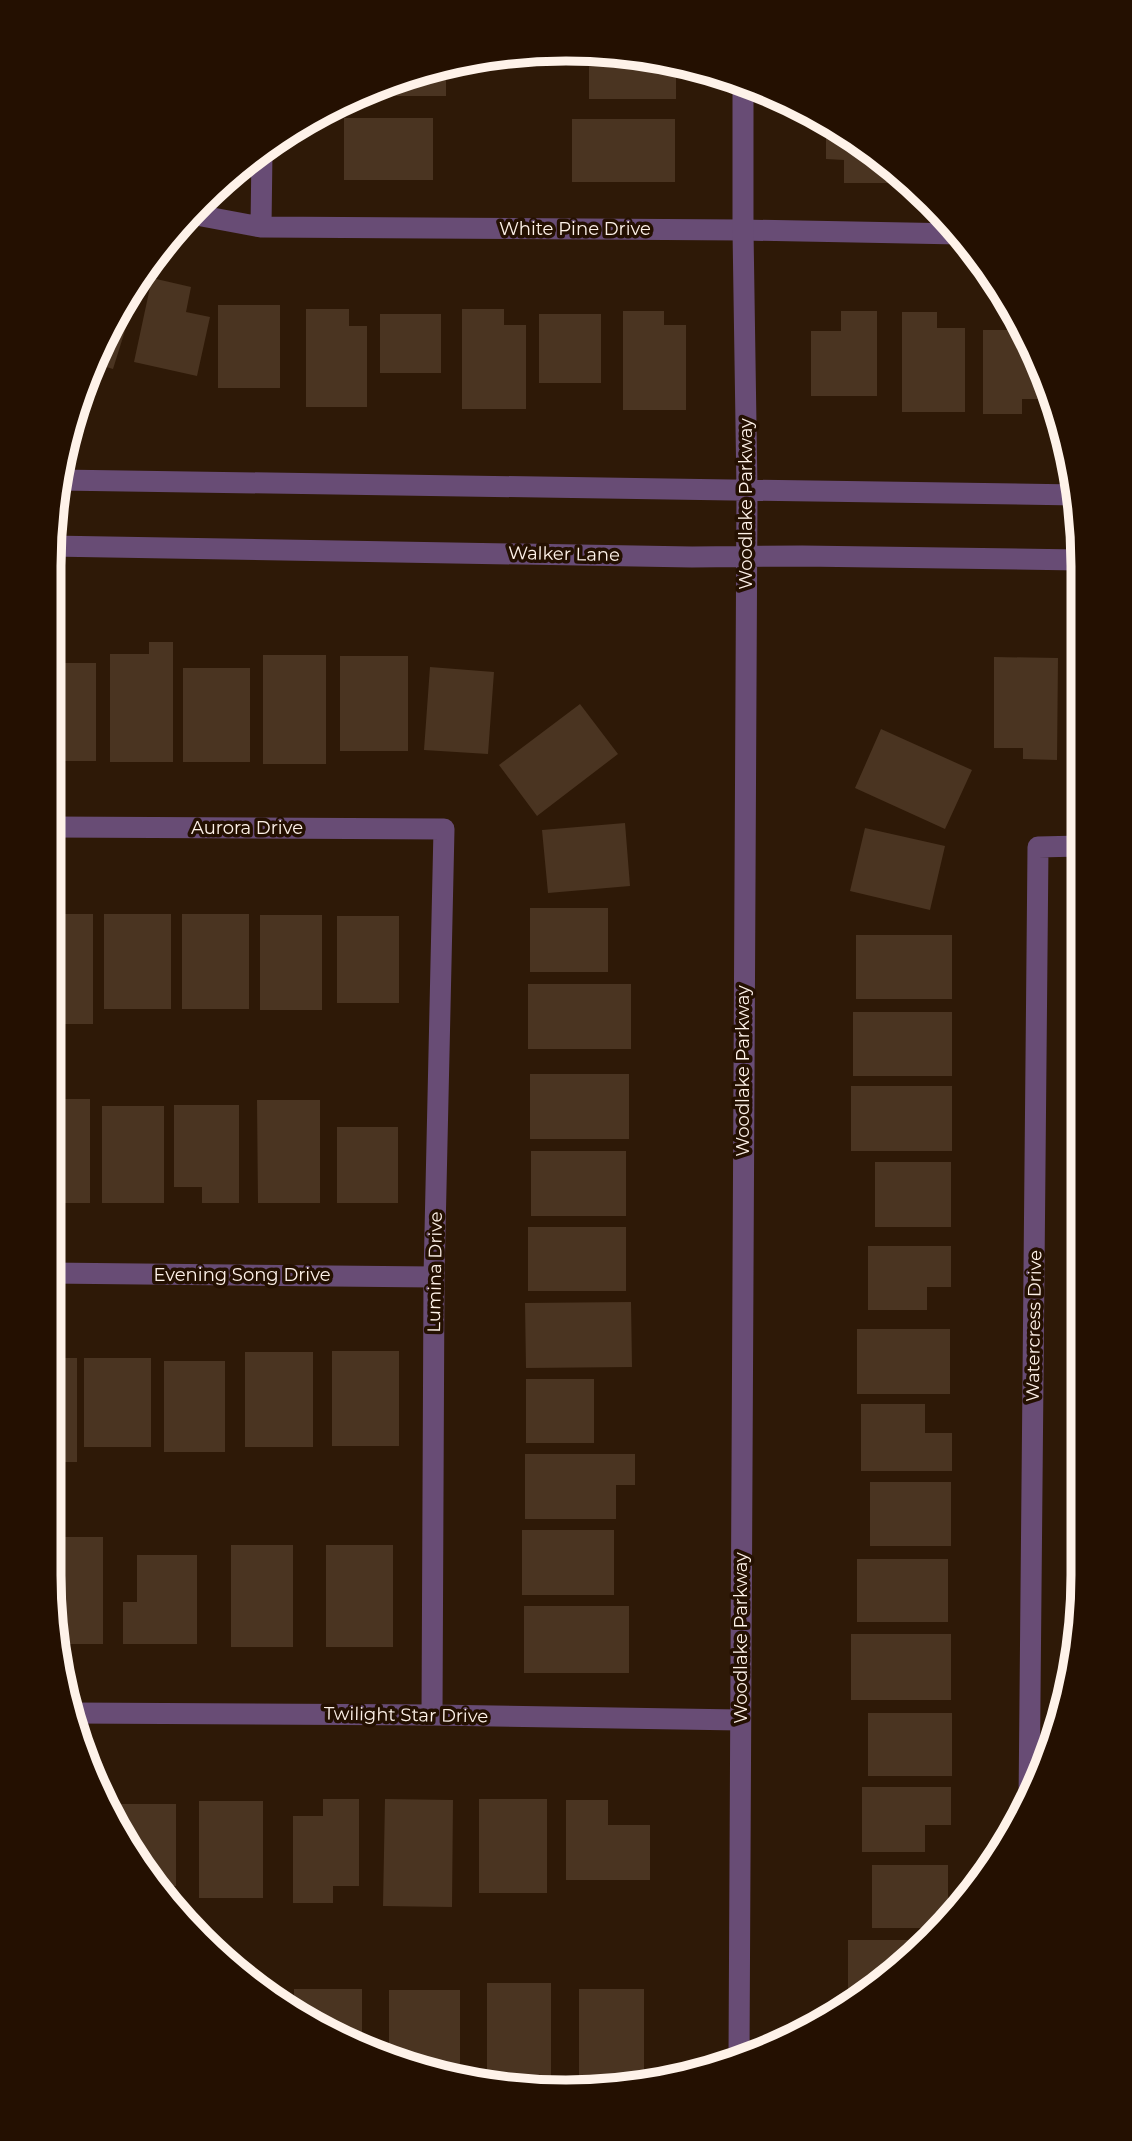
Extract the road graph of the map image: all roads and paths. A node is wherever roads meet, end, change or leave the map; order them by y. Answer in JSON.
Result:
{"nodes":[{"id":1,"x":743,"y":94,"type":"edge"},
{"id":2,"x":262,"y":164,"type":"edge"},
{"id":3,"x":202,"y":216,"type":"edge"},
{"id":4,"x":261,"y":227,"type":"junction"},
{"id":5,"x":743,"y":230,"type":"junction"},
{"id":6,"x":946,"y":234,"type":"edge"},
{"id":7,"x":69,"y":480,"type":"edge"},
{"id":8,"x":747,"y":490,"type":"junction"},
{"id":9,"x":1065,"y":495,"type":"edge"},
{"id":10,"x":62,"y":546,"type":"edge"},
{"id":11,"x":747,"y":556,"type":"junction"},
{"id":12,"x":1071,"y":560,"type":"edge"},
{"id":13,"x":61,"y":827,"type":"edge"},
{"id":14,"x":444,"y":830,"type":"joint"},
{"id":15,"x":1071,"y":846,"type":"edge"},
{"id":16,"x":61,"y":1273,"type":"edge"},
{"id":17,"x":434,"y":1277,"type":"junction"},
{"id":18,"x":80,"y":1713,"type":"edge"},
{"id":19,"x":432,"y":1715,"type":"junction"},
{"id":20,"x":740,"y":1720,"type":"junction"},
{"id":21,"x":1029,"y":1774,"type":"edge"},
{"id":22,"x":738,"y":2049,"type":"edge"}],
"edges":[{"from":1,"to":5,"type":"street","name":"Woodlake Parkway"},
{"from":2,"to":4,"type":"street"},
{"from":3,"to":4,"type":"street","name":"White Pine Drive"},
{"from":4,"to":5,"type":"street","name":"White Pine Drive"},
{"from":5,"to":6,"type":"street","name":"White Pine Drive"},
{"from":5,"to":8,"type":"street","name":"Woodlake Parkway"},
{"from":7,"to":8,"type":"street"},
{"from":8,"to":9,"type":"street"},
{"from":8,"to":11,"type":"street","name":"Woodlake Parkway"},
{"from":10,"to":11,"type":"street","name":"Walker Lane"},
{"from":11,"to":12,"type":"street","name":"Walker Lane"},
{"from":11,"to":20,"type":"street","name":"Woodlake Parkway"},
{"from":13,"to":14,"type":"street","name":"Aurora Drive"},
{"from":14,"to":17,"type":"street","name":"Lumina Drive"},
{"from":15,"to":21,"type":"street","name":"Watercress Drive"},
{"from":16,"to":17,"type":"street","name":"Evening Song Drive"},
{"from":17,"to":19,"type":"street","name":"Lumina Drive"},
{"from":18,"to":19,"type":"street","name":"Twilight Star Drive"},
{"from":19,"to":20,"type":"street","name":"Twilight Star Drive"},
{"from":20,"to":22,"type":"street","name":"Woodlake Parkway"}]}
